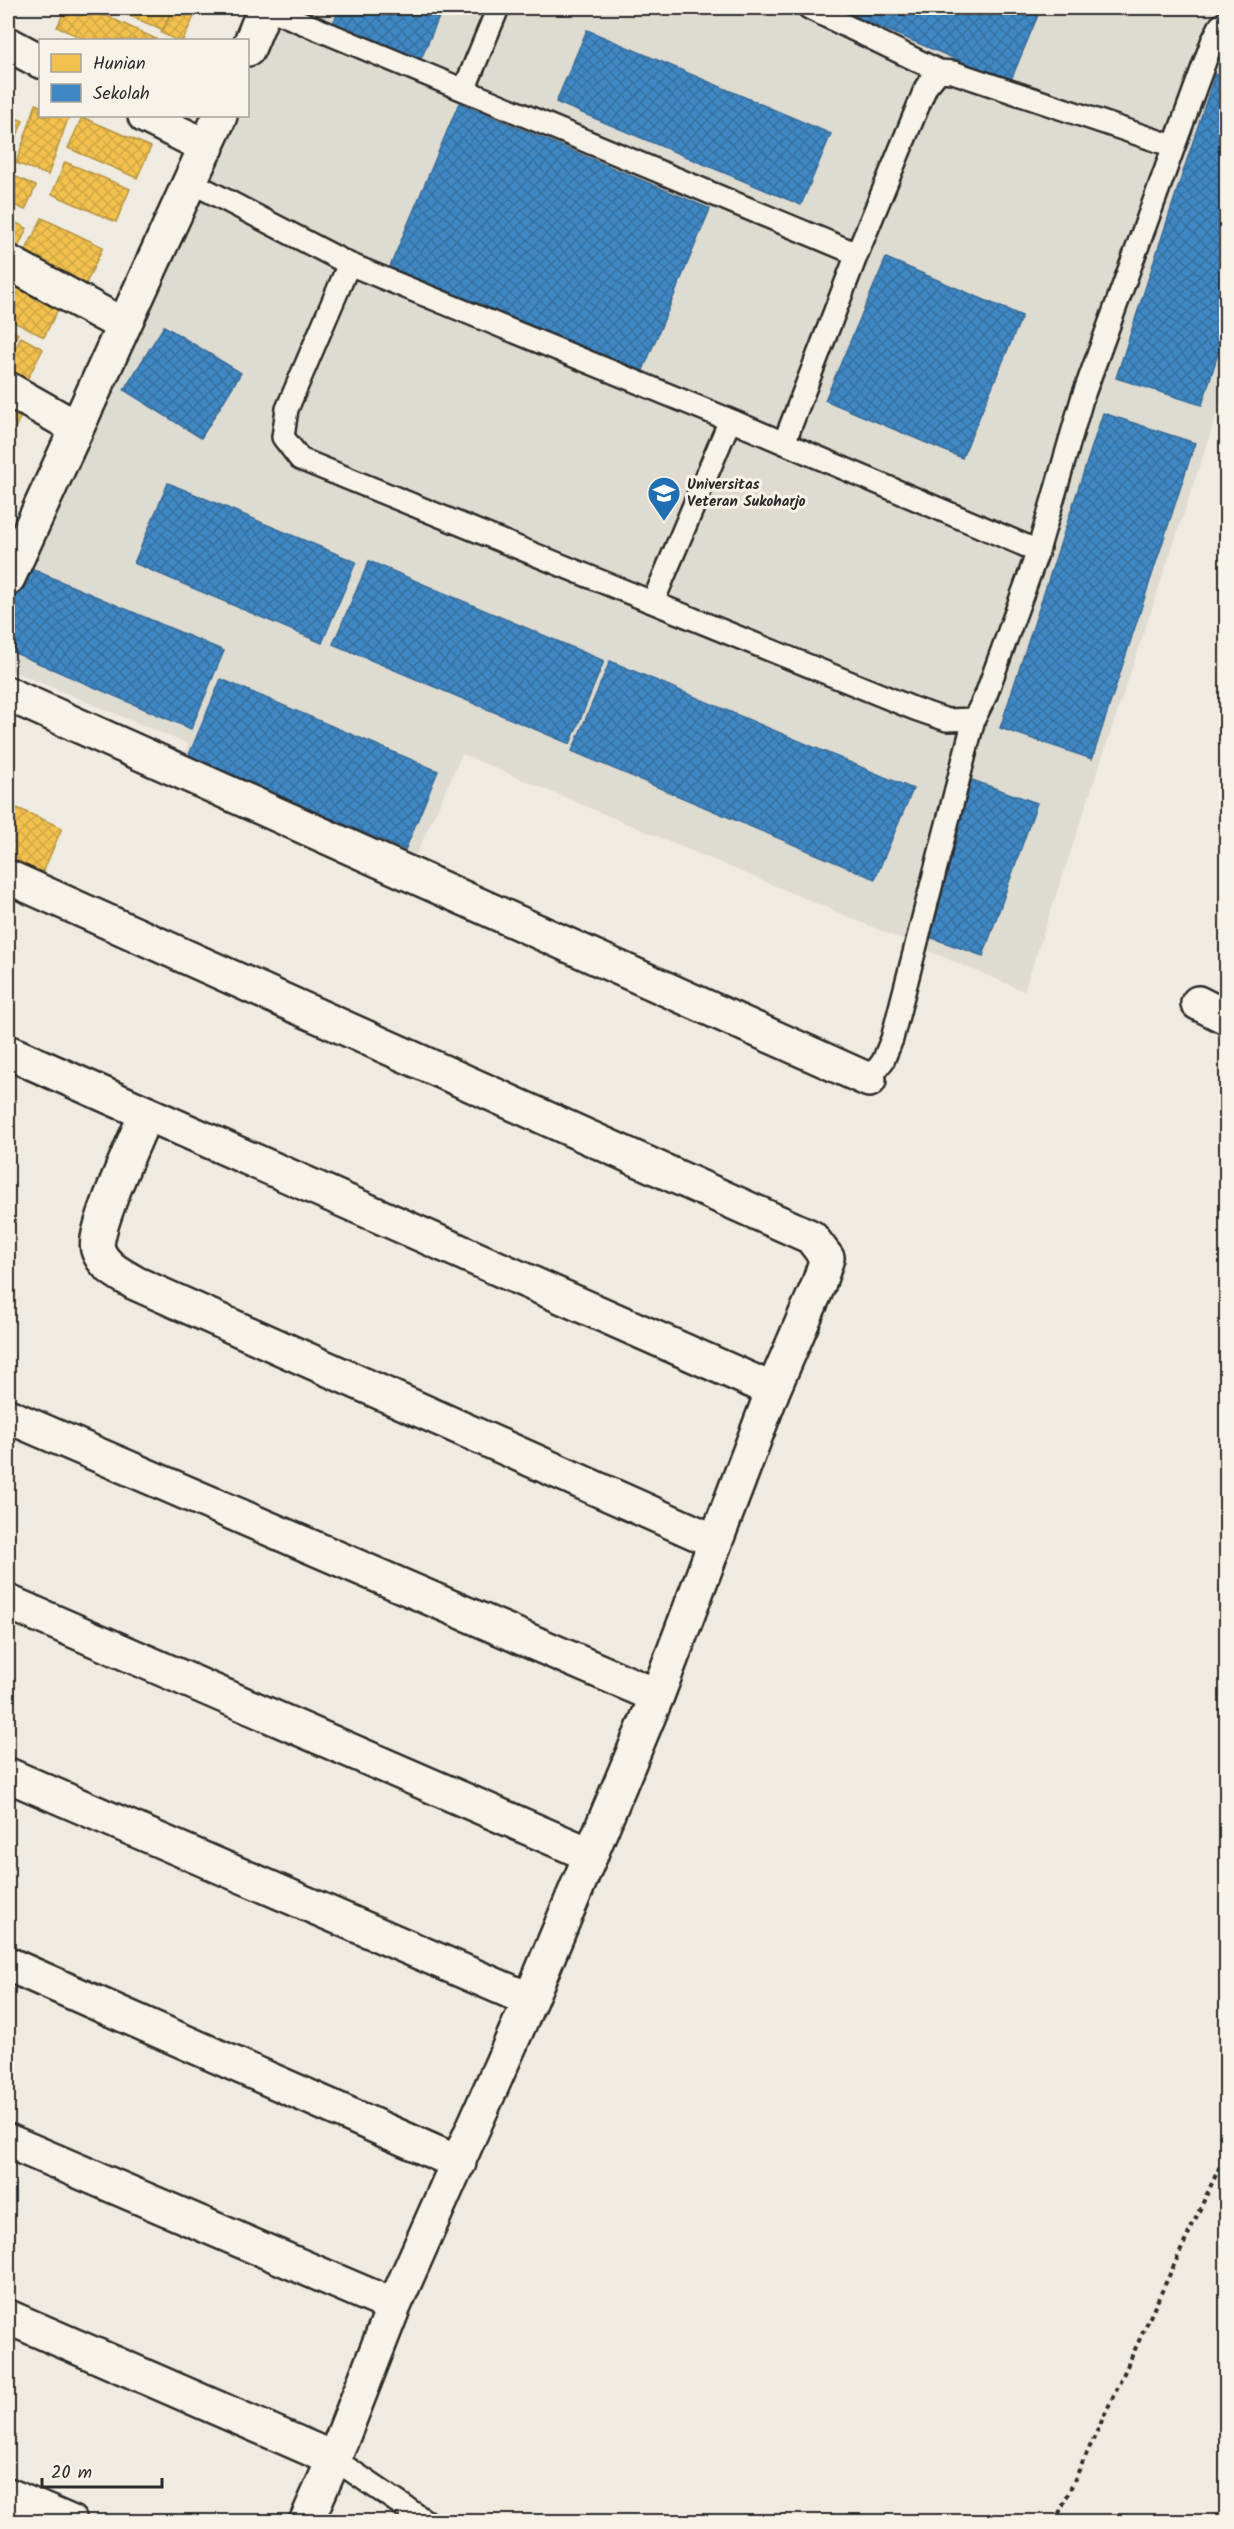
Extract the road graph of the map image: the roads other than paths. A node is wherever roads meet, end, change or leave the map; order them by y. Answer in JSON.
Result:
{"nodes":[{"id":1,"x":266,"y":8,"type":"edge"},
{"id":2,"x":498,"y":8,"type":"edge"},
{"id":3,"x":809,"y":8,"type":"edge"},
{"id":4,"x":1227,"y":22,"type":"edge"},
{"id":5,"x":8,"y":44,"type":"edge"},
{"id":6,"x":249,"y":47,"type":"edge"},
{"id":7,"x":39,"y":60,"type":"edge"},
{"id":8,"x":939,"y":71,"type":"junction"},
{"id":9,"x":464,"y":90,"type":"junction"},
{"id":10,"x":147,"y":117,"type":"edge"},
{"id":11,"x":220,"y":117,"type":"edge"},
{"id":12,"x":1173,"y":146,"type":"junction"},
{"id":13,"x":207,"y":147,"type":"junction"},
{"id":14,"x":191,"y":182,"type":"junction"},
{"id":15,"x":857,"y":254,"type":"junction"},
{"id":16,"x":8,"y":262,"type":"edge"},
{"id":17,"x":350,"y":264,"type":"junction"},
{"id":18,"x":123,"y":325,"type":"junction"},
{"id":19,"x":8,"y":389,"type":"edge"},
{"id":20,"x":730,"y":420,"type":"junction"},
{"id":21,"x":78,"y":428,"type":"junction"},
{"id":22,"x":784,"y":442,"type":"junction"},
{"id":23,"x":1038,"y":551,"type":"junction"},
{"id":24,"x":8,"y":578,"type":"edge"},
{"id":25,"x":653,"y":602,"type":"junction"},
{"id":26,"x":8,"y":694,"type":"edge"},
{"id":27,"x":974,"y":719,"type":"junction"},
{"id":28,"x":8,"y":877,"type":"edge"},
{"id":29,"x":1198,"y":1003,"type":"dead end"},
{"id":30,"x":1227,"y":1017,"type":"edge"},
{"id":31,"x":8,"y":1052,"type":"edge"},
{"id":32,"x":869,"y":1080,"type":"joint"},
{"id":33,"x":146,"y":1114,"type":"junction"},
{"id":34,"x":773,"y":1390,"type":"junction"},
{"id":35,"x":8,"y":1416,"type":"edge"},
{"id":36,"x":714,"y":1541,"type":"junction"},
{"id":37,"x":8,"y":1602,"type":"edge"},
{"id":38,"x":657,"y":1696,"type":"junction"},
{"id":39,"x":8,"y":1775,"type":"edge"},
{"id":40,"x":591,"y":1855,"type":"junction"},
{"id":41,"x":8,"y":1964,"type":"edge"},
{"id":42,"x":530,"y":2000,"type":"junction"},
{"id":43,"x":8,"y":2141,"type":"edge"},
{"id":44,"x":459,"y":2163,"type":"junction"},
{"id":45,"x":394,"y":2306,"type":"junction"},
{"id":46,"x":8,"y":2317,"type":"edge"},
{"id":47,"x":334,"y":2459,"type":"junction"},
{"id":48,"x":8,"y":2494,"type":"edge"},
{"id":49,"x":70,"y":2522,"type":"edge"},
{"id":50,"x":306,"y":2522,"type":"edge"},
{"id":51,"x":427,"y":2522,"type":"edge"}],
"edges":[{"from":1,"to":6,"type":"street"},
{"from":1,"to":9,"type":"lane"},
{"from":2,"to":9,"type":"lane"},
{"from":3,"to":8,"type":"lane"},
{"from":4,"to":12,"type":"lane"},
{"from":5,"to":7,"type":"street"},
{"from":8,"to":12,"type":"lane"},
{"from":8,"to":15,"type":"lane"},
{"from":9,"to":15,"type":"lane"},
{"from":10,"to":13,"type":"street"},
{"from":11,"to":13,"type":"street"},
{"from":12,"to":23,"type":"lane"},
{"from":13,"to":14,"type":"street"},
{"from":14,"to":17,"type":"lane"},
{"from":14,"to":18,"type":"street"},
{"from":15,"to":22,"type":"lane"},
{"from":16,"to":18,"type":"street"},
{"from":17,"to":20,"type":"lane"},
{"from":17,"to":25,"type":"lane"},
{"from":18,"to":21,"type":"street"},
{"from":19,"to":21,"type":"street"},
{"from":20,"to":22,"type":"lane"},
{"from":20,"to":25,"type":"lane"},
{"from":21,"to":24,"type":"street"},
{"from":22,"to":23,"type":"lane"},
{"from":23,"to":27,"type":"lane"},
{"from":25,"to":27,"type":"lane"},
{"from":26,"to":32,"type":"street"},
{"from":27,"to":32,"type":"lane"},
{"from":28,"to":34,"type":"street"},
{"from":29,"to":30,"type":"street"},
{"from":31,"to":33,"type":"street"},
{"from":33,"to":34,"type":"street"},
{"from":33,"to":36,"type":"street"},
{"from":34,"to":36,"type":"street"},
{"from":35,"to":38,"type":"street"},
{"from":36,"to":38,"type":"street"},
{"from":37,"to":40,"type":"street"},
{"from":38,"to":40,"type":"street"},
{"from":39,"to":42,"type":"street"},
{"from":40,"to":42,"type":"street"},
{"from":41,"to":44,"type":"street"},
{"from":42,"to":44,"type":"street"},
{"from":43,"to":45,"type":"street"},
{"from":44,"to":45,"type":"street"},
{"from":45,"to":47,"type":"street"},
{"from":46,"to":47,"type":"street"},
{"from":47,"to":50,"type":"street"},
{"from":47,"to":51,"type":"lane"},
{"from":48,"to":49,"type":"street"}]}
